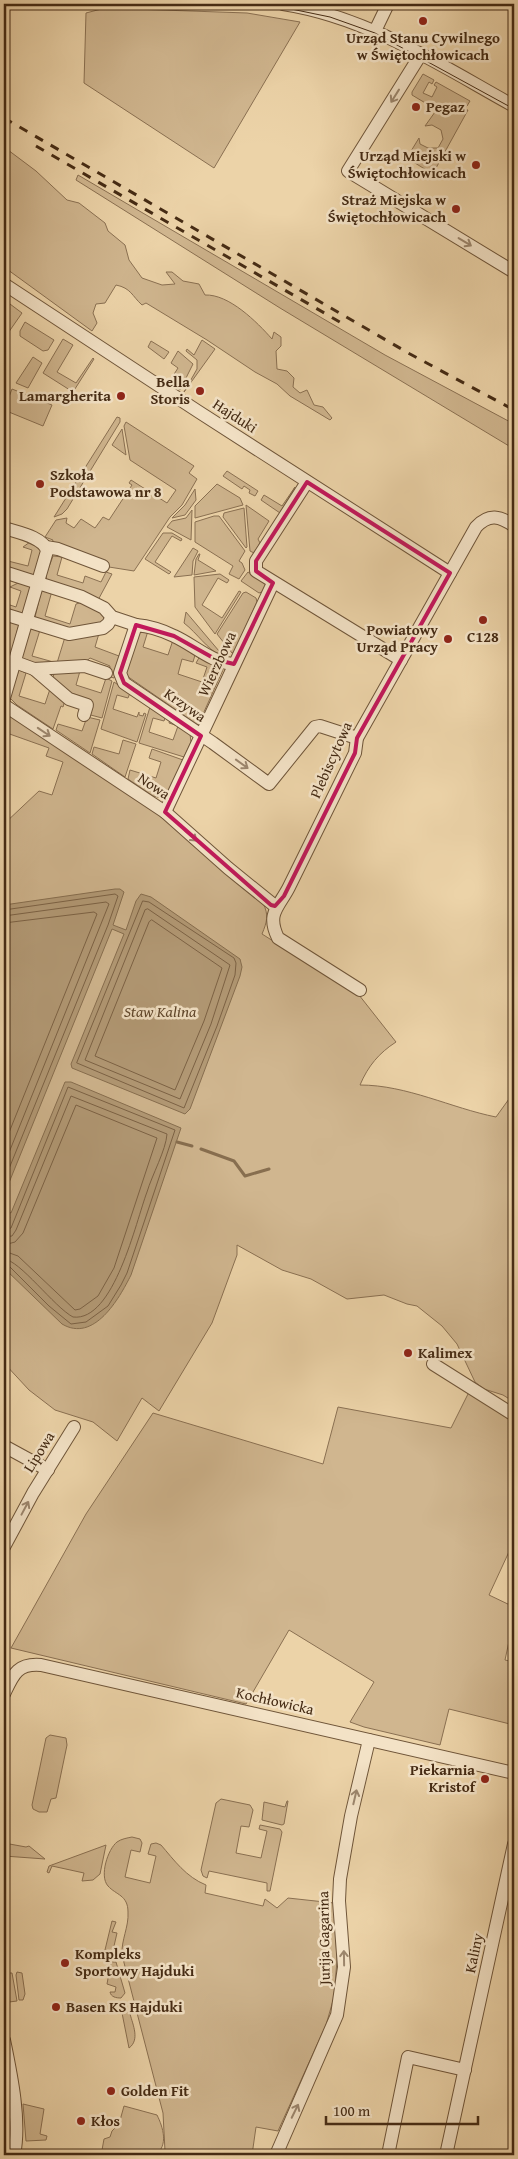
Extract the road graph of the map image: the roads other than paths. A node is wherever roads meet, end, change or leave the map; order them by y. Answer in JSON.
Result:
{"nodes":[{"id":1,"x":283,"y":4,"type":"edge"},
{"id":2,"x":388,"y":4,"type":"edge"},
{"id":3,"x":376,"y":31,"type":"junction"},
{"id":4,"x":421,"y":54,"type":"junction"},
{"id":5,"x":514,"y":106,"type":"edge"},
{"id":6,"x":514,"y":272,"type":"edge"},
{"id":7,"x":4,"y":284,"type":"edge"},
{"id":8,"x":307,"y":482,"type":"junction"},
{"id":9,"x":514,"y":526,"type":"edge"},
{"id":10,"x":4,"y":531,"type":"edge"},
{"id":11,"x":46,"y":547,"type":"junction"},
{"id":12,"x":103,"y":566,"type":"dead end"},
{"id":13,"x":4,"y":572,"type":"edge"},
{"id":14,"x":450,"y":573,"type":"junction"},
{"id":15,"x":38,"y":582,"type":"junction"},
{"id":16,"x":273,"y":583,"type":"junction"},
{"id":17,"x":4,"y":614,"type":"edge"},
{"id":18,"x":112,"y":617,"type":"junction"},
{"id":19,"x":28,"y":620,"type":"junction"},
{"id":20,"x":136,"y":625,"type":"junction"},
{"id":21,"x":401,"y":660,"type":"junction"},
{"id":22,"x":15,"y":662,"type":"junction"},
{"id":23,"x":234,"y":664,"type":"junction"},
{"id":24,"x":34,"y":669,"type":"junction"},
{"id":25,"x":106,"y":673,"type":"dead end"},
{"id":26,"x":4,"y":698,"type":"edge"},
{"id":27,"x":4,"y":705,"type":"edge"},
{"id":28,"x":84,"y":715,"type":"dead end"},
{"id":29,"x":201,"y":736,"type":"junction"},
{"id":30,"x":357,"y":738,"type":"junction"},
{"id":31,"x":165,"y":812,"type":"junction"},
{"id":32,"x":275,"y":906,"type":"junction"},
{"id":33,"x":360,"y":990,"type":"dead end"},
{"id":34,"x":433,"y":1364,"type":"dead end"},
{"id":35,"x":514,"y":1415,"type":"edge"},
{"id":36,"x":74,"y":1427,"type":"dead end"},
{"id":37,"x":4,"y":1446,"type":"edge"},
{"id":38,"x":48,"y":1470,"type":"junction"},
{"id":39,"x":4,"y":1547,"type":"edge"},
{"id":40,"x":4,"y":1694,"type":"edge"},
{"id":41,"x":369,"y":1740,"type":"junction"},
{"id":42,"x":514,"y":1774,"type":"edge"},
{"id":43,"x":514,"y":1844,"type":"edge"},
{"id":44,"x":4,"y":2040,"type":"edge"},
{"id":45,"x":465,"y":2070,"type":"junction"},
{"id":46,"x":14,"y":2155,"type":"edge"},
{"id":47,"x":276,"y":2155,"type":"edge"},
{"id":48,"x":388,"y":2155,"type":"edge"},
{"id":49,"x":446,"y":2155,"type":"edge"}],
"edges":[{"from":1,"to":3,"type":"street"},
{"from":2,"to":3,"type":"street"},
{"from":3,"to":4,"type":"street"},
{"from":4,"to":5,"type":"street"},
{"from":4,"to":6,"type":"street","one_way":true},
{"from":7,"to":8,"type":"street","name":"Hajduki"},
{"from":8,"to":14,"type":"street","name":"Hajduki"},
{"from":8,"to":16,"type":"street"},
{"from":9,"to":14,"type":"street","name":"Plebiscytowa"},
{"from":10,"to":11,"type":"street"},
{"from":11,"to":12,"type":"street"},
{"from":11,"to":15,"type":"street"},
{"from":13,"to":15,"type":"street"},
{"from":14,"to":21,"type":"street","name":"Plebiscytowa"},
{"from":15,"to":18,"type":"street"},
{"from":15,"to":19,"type":"street"},
{"from":16,"to":21,"type":"street"},
{"from":16,"to":23,"type":"street","name":"Wierzbowa"},
{"from":17,"to":19,"type":"street"},
{"from":18,"to":19,"type":"street"},
{"from":18,"to":20,"type":"street"},
{"from":19,"to":22,"type":"street"},
{"from":20,"to":23,"type":"street"},
{"from":20,"to":29,"type":"street","name":"Krzywa"},
{"from":21,"to":30,"type":"street","name":"Plebiscytowa"},
{"from":22,"to":24,"type":"street"},
{"from":22,"to":26,"type":"street"},
{"from":23,"to":29,"type":"street","name":"Wierzbowa"},
{"from":24,"to":25,"type":"street"},
{"from":24,"to":28,"type":"street"},
{"from":27,"to":31,"type":"street","name":"Nowa","one_way":true},
{"from":29,"to":30,"type":"street","name":"Krzywa","one_way":true},
{"from":29,"to":31,"type":"street","name":"Wierzbowa"},
{"from":30,"to":32,"type":"street","name":"Plebiscytowa"},
{"from":31,"to":32,"type":"street","name":"Nowa","one_way":true},
{"from":32,"to":33,"type":"street"},
{"from":34,"to":35,"type":"street"},
{"from":36,"to":38,"type":"street","name":"Lipowa"},
{"from":37,"to":38,"type":"street"},
{"from":39,"to":38,"type":"street","name":"Lipowa","one_way":true},
{"from":40,"to":41,"type":"street","name":"Kochłowicka"},
{"from":41,"to":42,"type":"street","name":"Kochłowicka"},
{"from":47,"to":41,"type":"street","name":"Jurija Gagarina","one_way":true},
{"from":43,"to":45,"type":"street","name":"Kaliny"},
{"from":44,"to":46,"type":"street"},
{"from":45,"to":48,"type":"street"},
{"from":45,"to":49,"type":"street","name":"Kaliny"}]}
